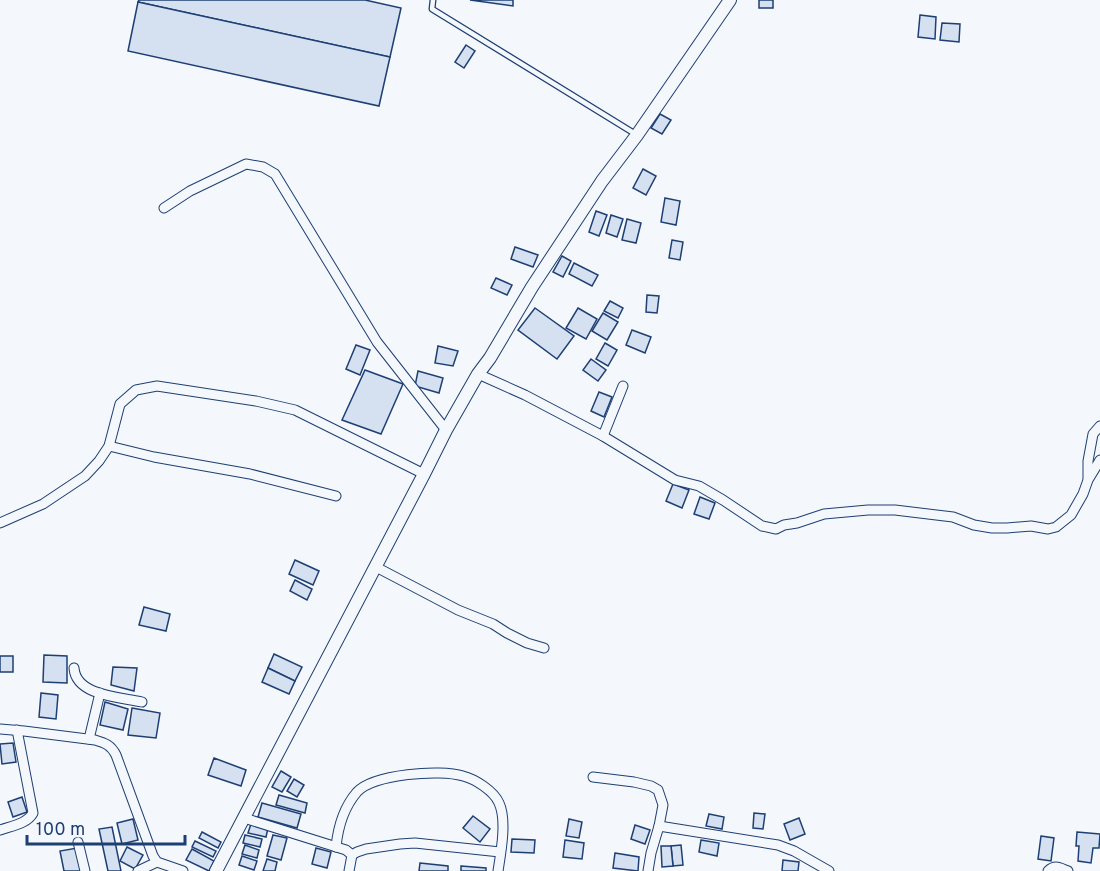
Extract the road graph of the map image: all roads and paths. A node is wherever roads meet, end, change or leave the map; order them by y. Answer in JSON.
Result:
{"nodes":[{"id":1,"x":433,"y":0,"type":"edge"},
{"id":2,"x":730,"y":0,"type":"edge"},
{"id":3,"x":637,"y":135,"type":"junction"},
{"id":4,"x":164,"y":208,"type":"dead end"},
{"id":5,"x":478,"y":374,"type":"junction"},
{"id":6,"x":623,"y":386,"type":"dead end"},
{"id":7,"x":1100,"y":426,"type":"edge"},
{"id":8,"x":446,"y":430,"type":"junction"},
{"id":9,"x":603,"y":436,"type":"junction"},
{"id":10,"x":109,"y":446,"type":"junction"},
{"id":11,"x":1100,"y":460,"type":"edge"},
{"id":12,"x":424,"y":474,"type":"junction"},
{"id":13,"x":1088,"y":480,"type":"junction"},
{"id":14,"x":336,"y":496,"type":"dead end"},
{"id":15,"x":0,"y":523,"type":"edge"},
{"id":16,"x":376,"y":567,"type":"junction"},
{"id":17,"x":544,"y":648,"type":"dead end"},
{"id":18,"x":74,"y":668,"type":"dead end"},
{"id":19,"x":100,"y":693,"type":"junction"},
{"id":20,"x":142,"y":702,"type":"dead end"},
{"id":21,"x":0,"y":729,"type":"edge"},
{"id":22,"x":17,"y":730,"type":"junction"},
{"id":23,"x":89,"y":739,"type":"junction"},
{"id":24,"x":593,"y":777,"type":"dead end"},
{"id":25,"x":244,"y":818,"type":"junction"},
{"id":26,"x":659,"y":826,"type":"junction"},
{"id":27,"x":0,"y":830,"type":"edge"},
{"id":28,"x":78,"y":842,"type":"dead end"},
{"id":29,"x":336,"y":847,"type":"junction"},
{"id":30,"x":500,"y":852,"type":"junction"},
{"id":31,"x":351,"y":855,"type":"junction"},
{"id":32,"x":157,"y":862,"type":"junction"},
{"id":33,"x":85,"y":871,"type":"edge"},
{"id":34,"x":138,"y":871,"type":"edge"},
{"id":35,"x":183,"y":871,"type":"edge"},
{"id":36,"x":216,"y":871,"type":"edge"},
{"id":37,"x":349,"y":871,"type":"edge"},
{"id":38,"x":498,"y":871,"type":"edge"},
{"id":39,"x":648,"y":871,"type":"edge"},
{"id":40,"x":829,"y":871,"type":"edge"},
{"id":41,"x":1048,"y":871,"type":"edge"},
{"id":42,"x":1068,"y":871,"type":"edge"}],
"edges":[{"from":1,"to":3,"type":"lane"},
{"from":2,"to":3,"type":"street"},
{"from":3,"to":5,"type":"street"},
{"from":4,"to":8,"type":"street"},
{"from":5,"to":8,"type":"street"},
{"from":5,"to":9,"type":"street"},
{"from":6,"to":9,"type":"street"},
{"from":7,"to":13,"type":"street"},
{"from":8,"to":12,"type":"street"},
{"from":9,"to":13,"type":"street"},
{"from":10,"to":12,"type":"street"},
{"from":10,"to":14,"type":"street"},
{"from":10,"to":15,"type":"street"},
{"from":11,"to":13,"type":"street"},
{"from":12,"to":16,"type":"street"},
{"from":16,"to":17,"type":"street"},
{"from":16,"to":25,"type":"street"},
{"from":18,"to":19,"type":"street"},
{"from":19,"to":20,"type":"street"},
{"from":19,"to":23,"type":"street"},
{"from":21,"to":22,"type":"street"},
{"from":22,"to":23,"type":"street"},
{"from":22,"to":27,"type":"street"},
{"from":23,"to":32,"type":"street"},
{"from":24,"to":26,"type":"street"},
{"from":25,"to":29,"type":"street"},
{"from":25,"to":36,"type":"street"},
{"from":26,"to":39,"type":"street"},
{"from":26,"to":40,"type":"street"},
{"from":28,"to":33,"type":"street"},
{"from":29,"to":30,"type":"street"},
{"from":29,"to":31,"type":"street"},
{"from":30,"to":31,"type":"street"},
{"from":30,"to":38,"type":"street"},
{"from":31,"to":37,"type":"street"},
{"from":32,"to":34,"type":"street"},
{"from":32,"to":35,"type":"street"},
{"from":41,"to":42,"type":"street"}]}
